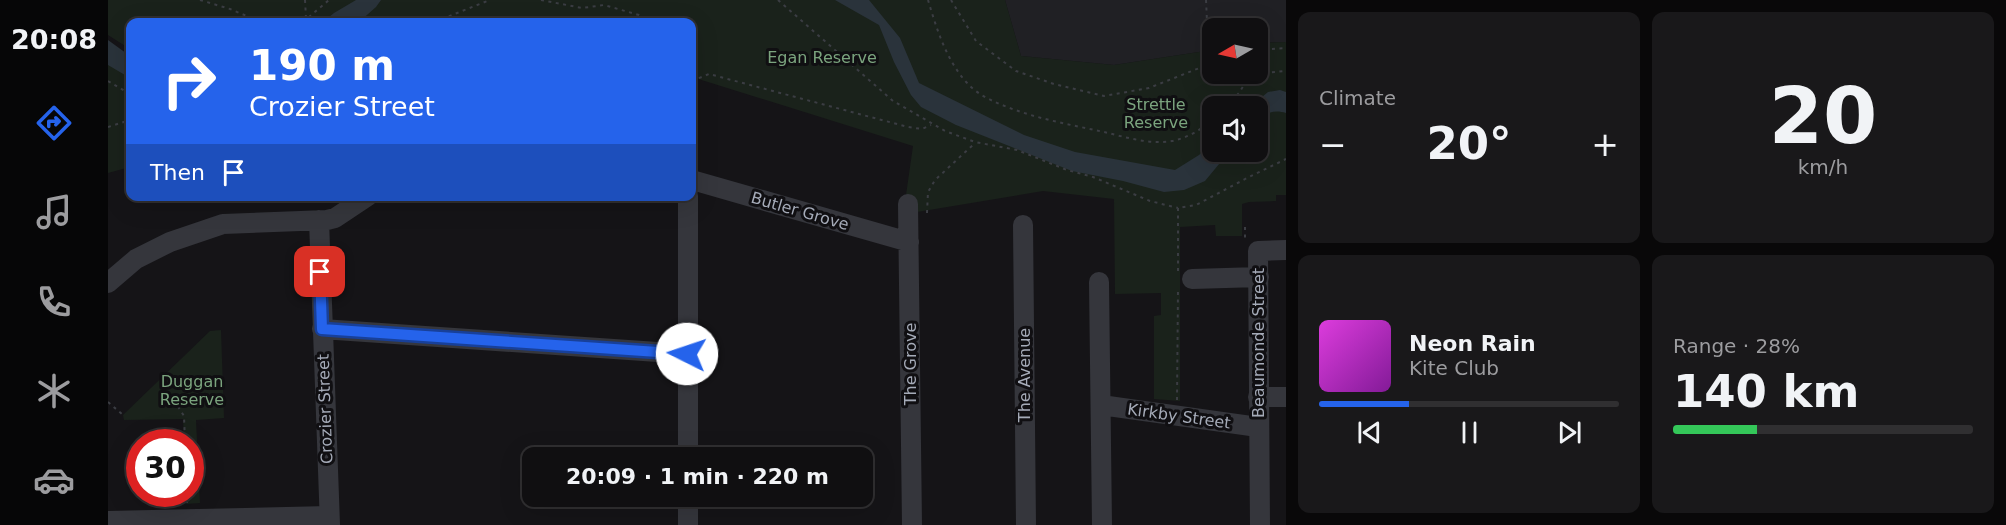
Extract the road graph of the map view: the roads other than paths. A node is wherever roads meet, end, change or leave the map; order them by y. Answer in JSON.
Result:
{"nodes":[{"id":1,"x":696,"y":181,"type":"edge"},
{"id":2,"x":360,"y":201,"type":"edge"},
{"id":3,"x":688,"y":201,"type":"edge"},
{"id":4,"x":908,"y":204,"type":"dead end"},
{"id":5,"x":319,"y":220,"type":"junction"},
{"id":6,"x":1023,"y":225,"type":"dead end"},
{"id":7,"x":909,"y":242,"type":"junction"},
{"id":8,"x":1286,"y":250,"type":"edge"},
{"id":9,"x":1259,"y":277,"type":"junction"},
{"id":10,"x":1192,"y":279,"type":"dead end"},
{"id":11,"x":1099,"y":282,"type":"dead end"},
{"id":12,"x":108,"y":283,"type":"edge"},
{"id":13,"x":322,"y":329,"type":"junction"},
{"id":14,"x":687,"y":354,"type":"junction"},
{"id":15,"x":1258,"y":397,"type":"junction"},
{"id":16,"x":1286,"y":397,"type":"edge"},
{"id":17,"x":1101,"y":405,"type":"junction"},
{"id":18,"x":1258,"y":427,"type":"junction"},
{"id":19,"x":688,"y":447,"type":"edge"},
{"id":20,"x":688,"y":507,"type":"edge"},
{"id":21,"x":329,"y":520,"type":"edge"},
{"id":22,"x":108,"y":521,"type":"edge"},
{"id":23,"x":688,"y":525,"type":"edge"},
{"id":24,"x":912,"y":525,"type":"edge"},
{"id":25,"x":1026,"y":525,"type":"edge"},
{"id":26,"x":1102,"y":525,"type":"edge"},
{"id":27,"x":1260,"y":525,"type":"edge"}],
"edges":[{"from":1,"to":7,"type":"street","name":"Butler Grove"},
{"from":2,"to":5,"type":"street"},
{"from":3,"to":14,"type":"street"},
{"from":4,"to":7,"type":"street","name":"The Grove"},
{"from":5,"to":12,"type":"street"},
{"from":5,"to":13,"type":"street","name":"Crozier Street"},
{"from":6,"to":25,"type":"street","name":"The Avenue"},
{"from":7,"to":24,"type":"street","name":"The Grove"},
{"from":8,"to":9,"type":"street","name":"Beaumonde Street"},
{"from":9,"to":10,"type":"street"},
{"from":9,"to":15,"type":"street","name":"Beaumonde Street"},
{"from":11,"to":17,"type":"street"},
{"from":13,"to":14,"type":"street"},
{"from":13,"to":21,"type":"street","name":"Crozier Street"},
{"from":14,"to":19,"type":"street"},
{"from":15,"to":16,"type":"street"},
{"from":15,"to":18,"type":"street","name":"Beaumonde Street"},
{"from":17,"to":18,"type":"street","name":"Kirkby Street"},
{"from":17,"to":26,"type":"street"},
{"from":18,"to":27,"type":"street","name":"Beaumonde Street"},
{"from":20,"to":23,"type":"street"},
{"from":21,"to":22,"type":"street"}]}
